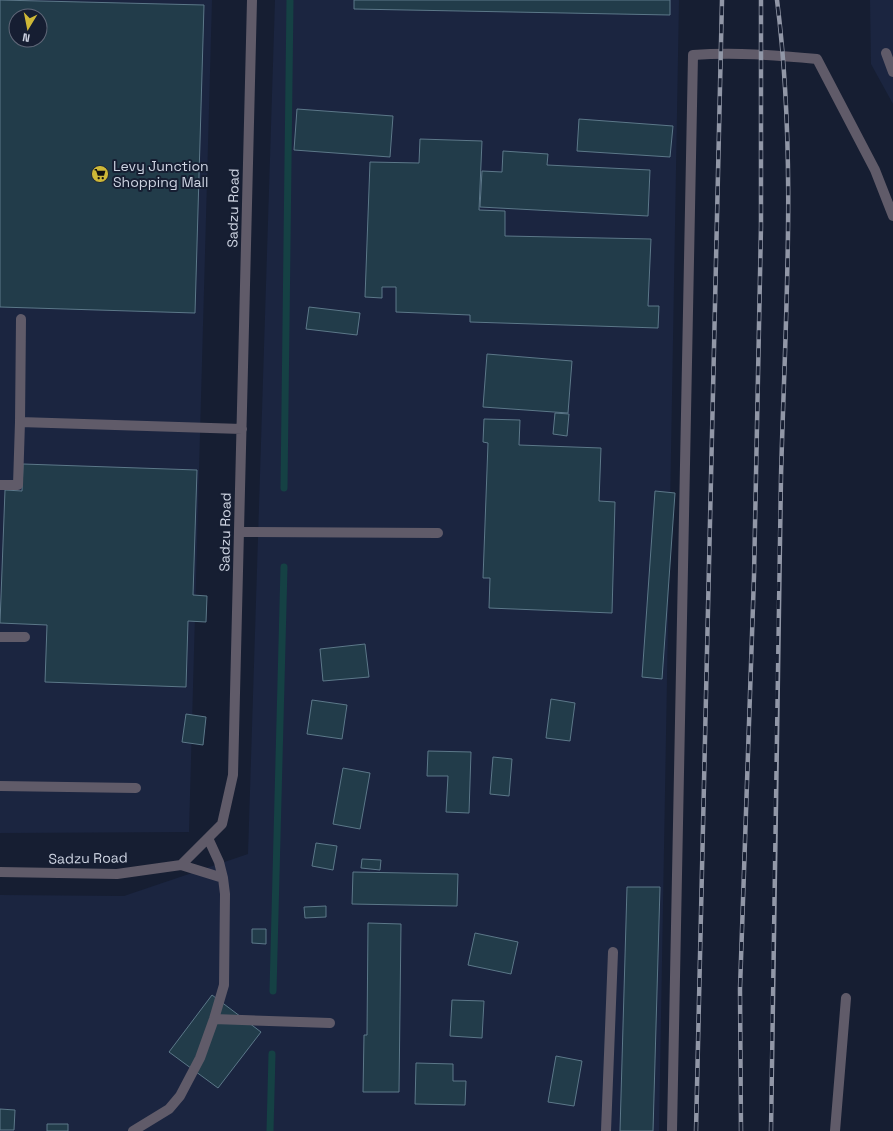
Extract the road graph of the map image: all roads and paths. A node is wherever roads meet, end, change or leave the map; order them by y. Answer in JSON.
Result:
{"nodes":[{"id":1,"x":252,"y":0,"type":"edge"},
{"id":2,"x":886,"y":53,"type":"dead end"},
{"id":3,"x":893,"y":72,"type":"edge"},
{"id":4,"x":893,"y":216,"type":"edge"},
{"id":5,"x":21,"y":319,"type":"dead end"},
{"id":6,"x":20,"y":422,"type":"junction"},
{"id":7,"x":242,"y":429,"type":"junction"},
{"id":8,"x":0,"y":485,"type":"edge"},
{"id":9,"x":239,"y":532,"type":"junction"},
{"id":10,"x":438,"y":533,"type":"dead end"},
{"id":11,"x":0,"y":637,"type":"edge"},
{"id":12,"x":25,"y":637,"type":"dead end"},
{"id":13,"x":0,"y":786,"type":"edge"},
{"id":14,"x":136,"y":788,"type":"dead end"},
{"id":15,"x":208,"y":838,"type":"junction"},
{"id":16,"x":181,"y":865,"type":"junction"},
{"id":17,"x":0,"y":872,"type":"edge"},
{"id":18,"x":223,"y":878,"type":"junction"},
{"id":19,"x":613,"y":952,"type":"dead end"},
{"id":20,"x":846,"y":998,"type":"dead end"},
{"id":21,"x":214,"y":1020,"type":"junction"},
{"id":22,"x":330,"y":1023,"type":"dead end"},
{"id":23,"x":133,"y":1131,"type":"edge"},
{"id":24,"x":606,"y":1131,"type":"edge"},
{"id":25,"x":672,"y":1131,"type":"edge"},
{"id":26,"x":835,"y":1131,"type":"edge"}],
"edges":[{"from":1,"to":7,"type":"street","name":"Sadzu Road"},
{"from":2,"to":3,"type":"street"},
{"from":4,"to":25,"type":"street"},
{"from":5,"to":6,"type":"street"},
{"from":6,"to":7,"type":"street"},
{"from":6,"to":8,"type":"street"},
{"from":7,"to":9,"type":"street","name":"Sadzu Road"},
{"from":9,"to":10,"type":"street"},
{"from":9,"to":15,"type":"street","name":"Sadzu Road"},
{"from":11,"to":12,"type":"street"},
{"from":13,"to":14,"type":"street"},
{"from":15,"to":16,"type":"street","name":"Sadzu Road"},
{"from":15,"to":18,"type":"street"},
{"from":16,"to":17,"type":"street","name":"Sadzu Road"},
{"from":16,"to":18,"type":"street"},
{"from":18,"to":21,"type":"street"},
{"from":19,"to":24,"type":"street"},
{"from":20,"to":26,"type":"street"},
{"from":21,"to":22,"type":"street"},
{"from":21,"to":23,"type":"street"}]}
